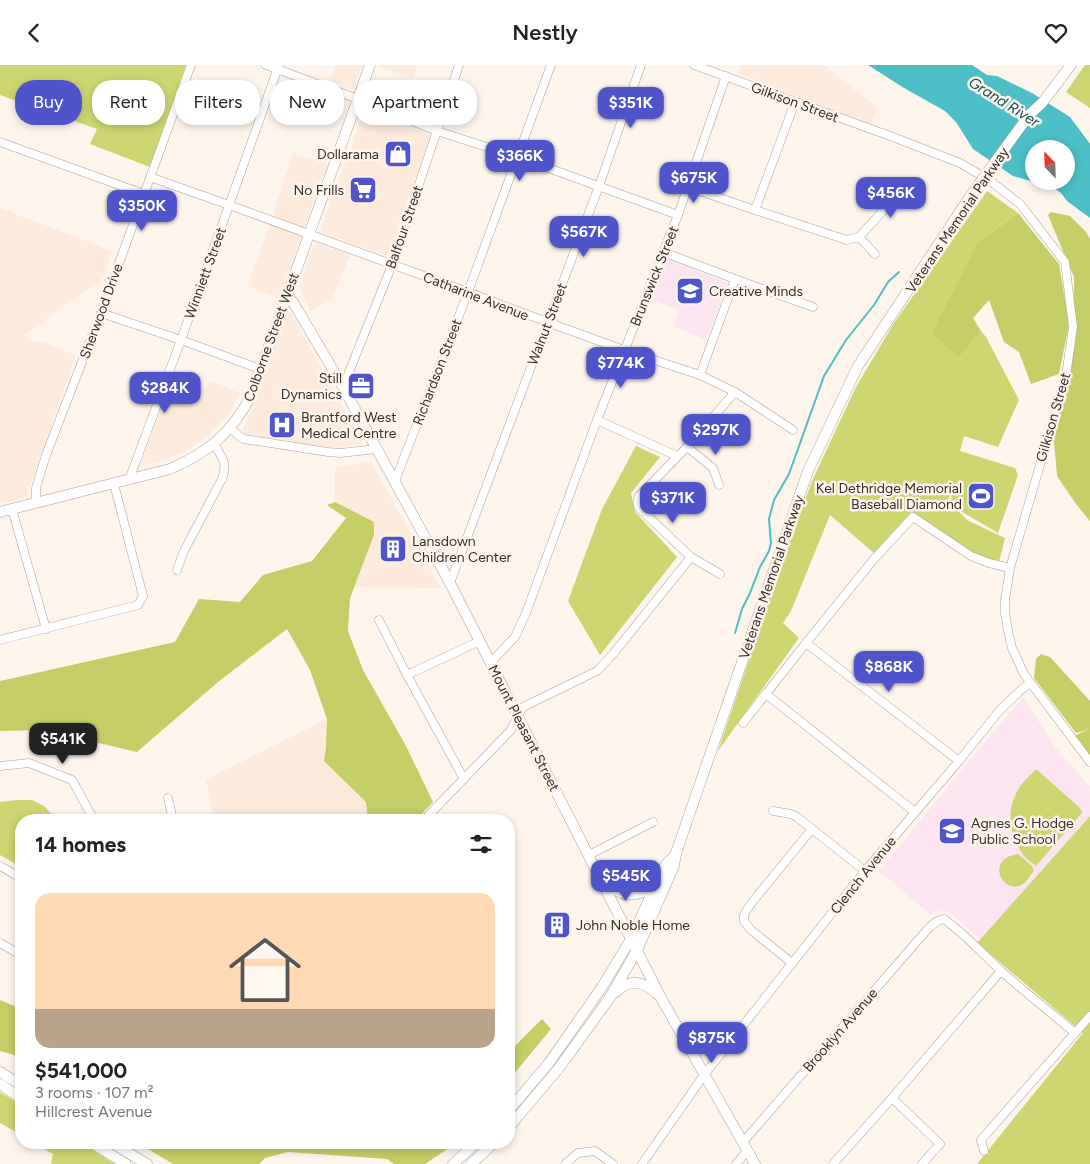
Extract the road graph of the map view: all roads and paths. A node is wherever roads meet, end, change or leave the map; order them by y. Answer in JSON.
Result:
{"nodes":[{"id":1,"x":191,"y":65,"type":"edge"},
{"id":2,"x":266,"y":65,"type":"edge"},
{"id":3,"x":370,"y":65,"type":"edge"},
{"id":4,"x":459,"y":65,"type":"edge"},
{"id":5,"x":551,"y":65,"type":"edge"},
{"id":6,"x":641,"y":65,"type":"edge"},
{"id":7,"x":694,"y":65,"type":"edge"},
{"id":8,"x":1064,"y":65,"type":"edge"},
{"id":9,"x":1071,"y":65,"type":"edge"},
{"id":10,"x":278,"y":67,"type":"edge"},
{"id":11,"x":726,"y":77,"type":"junction"},
{"id":12,"x":365,"y":80,"type":"edge"},
{"id":13,"x":354,"y":97,"type":"edge"},
{"id":14,"x":795,"y":102,"type":"junction"},
{"id":15,"x":354,"y":110,"type":"edge"},
{"id":16,"x":1029,"y":115,"type":"junction"},
{"id":17,"x":422,"y":125,"type":"edge"},
{"id":18,"x":437,"y":131,"type":"junction"},
{"id":19,"x":0,"y":142,"type":"edge"},
{"id":20,"x":518,"y":157,"type":"junction"},
{"id":21,"x":150,"y":177,"type":"junction"},
{"id":22,"x":907,"y":185,"type":"dead end"},
{"id":23,"x":599,"y":186,"type":"junction"},
{"id":24,"x":688,"y":187,"type":"junction"},
{"id":25,"x":144,"y":194,"type":"junction"},
{"id":26,"x":229,"y":205,"type":"junction"},
{"id":27,"x":754,"y":210,"type":"junction"},
{"id":28,"x":678,"y":215,"type":"junction"},
{"id":29,"x":309,"y":234,"type":"junction"},
{"id":30,"x":859,"y":237,"type":"junction"},
{"id":31,"x":663,"y":251,"type":"junction"},
{"id":32,"x":875,"y":254,"type":"dead end"},
{"id":33,"x":392,"y":265,"type":"junction"},
{"id":34,"x":735,"y":279,"type":"junction"},
{"id":35,"x":468,"y":292,"type":"junction"},
{"id":36,"x":286,"y":296,"type":"junction"},
{"id":37,"x":813,"y":307,"type":"dead end"},
{"id":38,"x":101,"y":313,"type":"junction"},
{"id":39,"x":547,"y":323,"type":"junction"},
{"id":40,"x":181,"y":340,"type":"junction"},
{"id":41,"x":624,"y":350,"type":"junction"},
{"id":42,"x":260,"y":369,"type":"junction"},
{"id":43,"x":700,"y":375,"type":"junction"},
{"id":44,"x":344,"y":387,"type":"junction"},
{"id":45,"x":735,"y":392,"type":"junction"},
{"id":46,"x":598,"y":420,"type":"junction"},
{"id":47,"x":230,"y":428,"type":"junction"},
{"id":48,"x":794,"y":430,"type":"dead end"},
{"id":49,"x":214,"y":444,"type":"junction"},
{"id":50,"x":687,"y":447,"type":"junction"},
{"id":51,"x":378,"y":449,"type":"junction"},
{"id":52,"x":677,"y":456,"type":"junction"},
{"id":53,"x":128,"y":480,"type":"junction"},
{"id":54,"x":395,"y":481,"type":"junction"},
{"id":55,"x":114,"y":484,"type":"junction"},
{"id":56,"x":719,"y":485,"type":"dead end"},
{"id":57,"x":36,"y":502,"type":"junction"},
{"id":58,"x":12,"y":509,"type":"junction"},
{"id":59,"x":0,"y":512,"type":"edge"},
{"id":60,"x":691,"y":557,"type":"junction"},
{"id":61,"x":1010,"y":568,"type":"junction"},
{"id":62,"x":177,"y":570,"type":"dead end"},
{"id":63,"x":720,"y":574,"type":"dead end"},
{"id":64,"x":450,"y":583,"type":"junction"},
{"id":65,"x":379,"y":620,"type":"dead end"},
{"id":66,"x":46,"y":629,"type":"junction"},
{"id":67,"x":0,"y":640,"type":"edge"},
{"id":68,"x":480,"y":641,"type":"junction"},
{"id":69,"x":806,"y":643,"type":"junction"},
{"id":70,"x":490,"y":663,"type":"junction"},
{"id":71,"x":407,"y":675,"type":"junction"},
{"id":72,"x":1030,"y":683,"type":"junction"},
{"id":73,"x":766,"y":694,"type":"junction"},
{"id":74,"x":518,"y":717,"type":"junction"},
{"id":75,"x":743,"y":723,"type":"dead end"},
{"id":76,"x":959,"y":761,"type":"junction"},
{"id":77,"x":1090,"y":762,"type":"edge"},
{"id":78,"x":0,"y":766,"type":"edge"},
{"id":79,"x":464,"y":779,"type":"junction"},
{"id":80,"x":168,"y":798,"type":"dead end"},
{"id":81,"x":773,"y":811,"type":"dead end"},
{"id":82,"x":915,"y":812,"type":"junction"},
{"id":83,"x":91,"y":814,"type":"edge"},
{"id":84,"x":172,"y":814,"type":"edge"},
{"id":85,"x":430,"y":814,"type":"edge"},
{"id":86,"x":653,"y":822,"type":"dead end"},
{"id":87,"x":812,"y":829,"type":"junction"},
{"id":88,"x":676,"y":853,"type":"junction"},
{"id":89,"x":589,"y":855,"type":"junction"},
{"id":90,"x":0,"y":866,"type":"edge"},
{"id":91,"x":865,"y":871,"type":"junction"},
{"id":92,"x":15,"y":875,"type":"edge"},
{"id":93,"x":600,"y":876,"type":"junction"},
{"id":94,"x":655,"y":887,"type":"junction"},
{"id":95,"x":631,"y":939,"type":"junction"},
{"id":96,"x":0,"y":943,"type":"edge"},
{"id":97,"x":637,"y":950,"type":"junction"},
{"id":98,"x":15,"y":952,"type":"edge"},
{"id":99,"x":792,"y":963,"type":"junction"},
{"id":100,"x":1001,"y":971,"type":"junction"},
{"id":101,"x":611,"y":996,"type":"junction"},
{"id":102,"x":661,"y":998,"type":"junction"},
{"id":103,"x":1090,"y":1016,"type":"edge"},
{"id":104,"x":1075,"y":1033,"type":"junction"},
{"id":105,"x":0,"y":1072,"type":"edge"},
{"id":106,"x":704,"y":1075,"type":"junction"},
{"id":107,"x":15,"y":1081,"type":"edge"},
{"id":108,"x":0,"y":1084,"type":"edge"},
{"id":109,"x":15,"y":1094,"type":"edge"},
{"id":110,"x":892,"y":1098,"type":"junction"},
{"id":111,"x":515,"y":1103,"type":"edge"},
{"id":112,"x":515,"y":1120,"type":"edge"},
{"id":113,"x":745,"y":1146,"type":"junction"},
{"id":114,"x":102,"y":1149,"type":"edge"},
{"id":115,"x":122,"y":1149,"type":"edge"},
{"id":116,"x":469,"y":1149,"type":"edge"},
{"id":117,"x":487,"y":1149,"type":"edge"},
{"id":118,"x":984,"y":1151,"type":"dead end"},
{"id":119,"x":126,"y":1164,"type":"edge"},
{"id":120,"x":147,"y":1164,"type":"edge"},
{"id":121,"x":453,"y":1164,"type":"edge"},
{"id":122,"x":471,"y":1164,"type":"edge"},
{"id":123,"x":565,"y":1164,"type":"edge"},
{"id":124,"x":614,"y":1164,"type":"edge"},
{"id":125,"x":642,"y":1164,"type":"edge"},
{"id":126,"x":736,"y":1164,"type":"edge"},
{"id":127,"x":755,"y":1164,"type":"edge"},
{"id":128,"x":832,"y":1164,"type":"edge"},
{"id":129,"x":922,"y":1164,"type":"edge"}],
"edges":[{"from":1,"to":21,"type":"street","name":"Sherwood Drive"},
{"from":2,"to":10,"type":"street"},
{"from":3,"to":12,"type":"main road","name":"Colborne Street West"},
{"from":4,"to":18,"type":"street","name":"Balfour Street"},
{"from":5,"to":20,"type":"street","name":"Richardson Street"},
{"from":6,"to":23,"type":"street","name":"Walnut Street"},
{"from":7,"to":11,"type":"street","name":"Gilkison Street"},
{"from":8,"to":16,"type":"main road","name":"Veterans Memorial Parkway"},
{"from":9,"to":16,"type":"main road","name":"Veterans Memorial Parkway"},
{"from":10,"to":13,"type":"street"},
{"from":10,"to":26,"type":"street","name":"Winniett Street"},
{"from":11,"to":14,"type":"street","name":"Gilkison Street"},
{"from":11,"to":24,"type":"street","name":"Brunswick Street"},
{"from":14,"to":27,"type":"street"},
{"from":14,"to":61,"type":"street","name":"Gilkison Street"},
{"from":15,"to":29,"type":"main road","name":"Colborne Street West"},
{"from":16,"to":88,"type":"main road","name":"Veterans Memorial Parkway","bridge":true},
{"from":17,"to":18,"type":"street"},
{"from":18,"to":20,"type":"street"},
{"from":18,"to":33,"type":"street","name":"Balfour Street"},
{"from":19,"to":25,"type":"street"},
{"from":20,"to":23,"type":"street"},
{"from":20,"to":35,"type":"street","name":"Richardson Street"},
{"from":21,"to":25,"type":"street","name":"Sherwood Drive"},
{"from":21,"to":26,"type":"street","name":"Catharine Avenue"},
{"from":22,"to":30,"type":"street"},
{"from":23,"to":28,"type":"street"},
{"from":23,"to":39,"type":"street","name":"Walnut Street"},
{"from":24,"to":27,"type":"street"},
{"from":24,"to":28,"type":"street","name":"Brunswick Street"},
{"from":25,"to":38,"type":"street","name":"Sherwood Drive"},
{"from":26,"to":29,"type":"street","name":"Catharine Avenue"},
{"from":26,"to":40,"type":"street","name":"Winniett Street"},
{"from":27,"to":30,"type":"street"},
{"from":28,"to":31,"type":"street","name":"Brunswick Street"},
{"from":29,"to":33,"type":"street","name":"Catharine Avenue"},
{"from":29,"to":36,"type":"main road","name":"Colborne Street West"},
{"from":30,"to":32,"type":"street"},
{"from":31,"to":34,"type":"street"},
{"from":31,"to":41,"type":"street","name":"Brunswick Street"},
{"from":33,"to":35,"type":"street","name":"Catharine Avenue"},
{"from":33,"to":44,"type":"street","name":"Balfour Street"},
{"from":34,"to":37,"type":"street"},
{"from":34,"to":43,"type":"street"},
{"from":35,"to":39,"type":"street","name":"Catharine Avenue"},
{"from":35,"to":54,"type":"street","name":"Richardson Street"},
{"from":36,"to":42,"type":"main road","name":"Colborne Street West"},
{"from":36,"to":44,"type":"main road","name":"Mount Pleasant Street"},
{"from":38,"to":40,"type":"street"},
{"from":38,"to":57,"type":"street","name":"Sherwood Drive"},
{"from":39,"to":41,"type":"street","name":"Catharine Avenue"},
{"from":39,"to":64,"type":"street","name":"Walnut Street"},
{"from":40,"to":42,"type":"street"},
{"from":40,"to":53,"type":"street","name":"Winniett Street"},
{"from":41,"to":43,"type":"street","name":"Catharine Avenue"},
{"from":41,"to":46,"type":"street","name":"Brunswick Street"},
{"from":42,"to":47,"type":"main road","name":"Colborne Street West"},
{"from":43,"to":45,"type":"street","name":"Catharine Avenue"},
{"from":44,"to":51,"type":"main road","name":"Mount Pleasant Street"},
{"from":45,"to":48,"type":"street","name":"Catharine Avenue"},
{"from":45,"to":50,"type":"street"},
{"from":46,"to":52,"type":"street"},
{"from":46,"to":70,"type":"street","name":"Brunswick Street"},
{"from":47,"to":49,"type":"main road","name":"Colborne Street West"},
{"from":47,"to":51,"type":"street"},
{"from":49,"to":53,"type":"main road","name":"Colborne Street West"},
{"from":49,"to":62,"type":"street"},
{"from":50,"to":52,"type":"street"},
{"from":50,"to":56,"type":"street"},
{"from":51,"to":54,"type":"main road","name":"Mount Pleasant Street"},
{"from":52,"to":60,"type":"street"},
{"from":53,"to":55,"type":"main road","name":"Colborne Street West"},
{"from":54,"to":64,"type":"main road","name":"Mount Pleasant Street"},
{"from":55,"to":57,"type":"main road","name":"Colborne Street West"},
{"from":55,"to":66,"type":"street"},
{"from":57,"to":58,"type":"main road","name":"Colborne Street West"},
{"from":58,"to":59,"type":"main road","name":"Colborne Street West"},
{"from":58,"to":66,"type":"street"},
{"from":60,"to":63,"type":"street"},
{"from":60,"to":74,"type":"street"},
{"from":61,"to":69,"type":"street"},
{"from":61,"to":72,"type":"street","name":"Gilkison Street"},
{"from":64,"to":68,"type":"main road","name":"Mount Pleasant Street"},
{"from":65,"to":71,"type":"street"},
{"from":66,"to":67,"type":"street"},
{"from":68,"to":70,"type":"main road","name":"Mount Pleasant Street"},
{"from":68,"to":71,"type":"street"},
{"from":69,"to":73,"type":"street"},
{"from":69,"to":76,"type":"street"},
{"from":70,"to":74,"type":"main road","name":"Mount Pleasant Street"},
{"from":71,"to":79,"type":"street"},
{"from":72,"to":76,"type":"street","name":"Clench Avenue"},
{"from":72,"to":77,"type":"street","name":"Gilkison Street"},
{"from":73,"to":75,"type":"street"},
{"from":73,"to":82,"type":"street"},
{"from":74,"to":79,"type":"street"},
{"from":74,"to":89,"type":"main road","name":"Mount Pleasant Street"},
{"from":76,"to":82,"type":"street","name":"Clench Avenue"},
{"from":78,"to":83,"type":"street"},
{"from":79,"to":85,"type":"street"},
{"from":80,"to":84,"type":"street"},
{"from":81,"to":87,"type":"street"},
{"from":82,"to":91,"type":"street","name":"Clench Avenue"},
{"from":86,"to":89,"type":"street"},
{"from":87,"to":91,"type":"street"},
{"from":87,"to":99,"type":"street"},
{"from":88,"to":94,"type":"main road","name":"Veterans Memorial Parkway"},
{"from":88,"to":97,"type":"main road","name":"Veterans Memorial Parkway"},
{"from":89,"to":93,"type":"main road","name":"Mount Pleasant Street"},
{"from":90,"to":92,"type":"street"},
{"from":91,"to":99,"type":"street","name":"Clench Avenue"},
{"from":93,"to":94,"type":"main road"},
{"from":93,"to":95,"type":"main road","name":"Mount Pleasant Street"},
{"from":94,"to":95,"type":"main road","name":"Veterans Memorial Parkway"},
{"from":95,"to":97,"type":"main road","name":"Mount Pleasant Street"},
{"from":95,"to":111,"type":"main road","name":"Veterans Memorial Parkway"},
{"from":96,"to":98,"type":"street"},
{"from":97,"to":101,"type":"main road","name":"Veterans Memorial Parkway"},
{"from":97,"to":102,"type":"main road","name":"Mount Pleasant Street"},
{"from":99,"to":106,"type":"street","name":"Clench Avenue"},
{"from":100,"to":104,"type":"street"},
{"from":100,"to":110,"type":"street"},
{"from":100,"to":113,"type":"street","name":"Brooklyn Avenue"},
{"from":101,"to":102,"type":"main road"},
{"from":101,"to":112,"type":"main road","name":"Veterans Memorial Parkway"},
{"from":102,"to":106,"type":"main road","name":"Mount Pleasant Street"},
{"from":103,"to":104,"type":"street"},
{"from":104,"to":118,"type":"street"},
{"from":105,"to":107,"type":"main road"},
{"from":106,"to":113,"type":"main road","name":"Mount Pleasant Street"},
{"from":106,"to":125,"type":"street","name":"Clench Avenue"},
{"from":108,"to":109,"type":"main road"},
{"from":110,"to":128,"type":"street"},
{"from":110,"to":129,"type":"street"},
{"from":113,"to":126,"type":"street","name":"Brooklyn Avenue"},
{"from":113,"to":127,"type":"main road","name":"Mount Pleasant Street"},
{"from":114,"to":119,"type":"main road"},
{"from":115,"to":120,"type":"main road"},
{"from":116,"to":121,"type":"main road"},
{"from":117,"to":122,"type":"main road"},
{"from":123,"to":124,"type":"street"}]}
